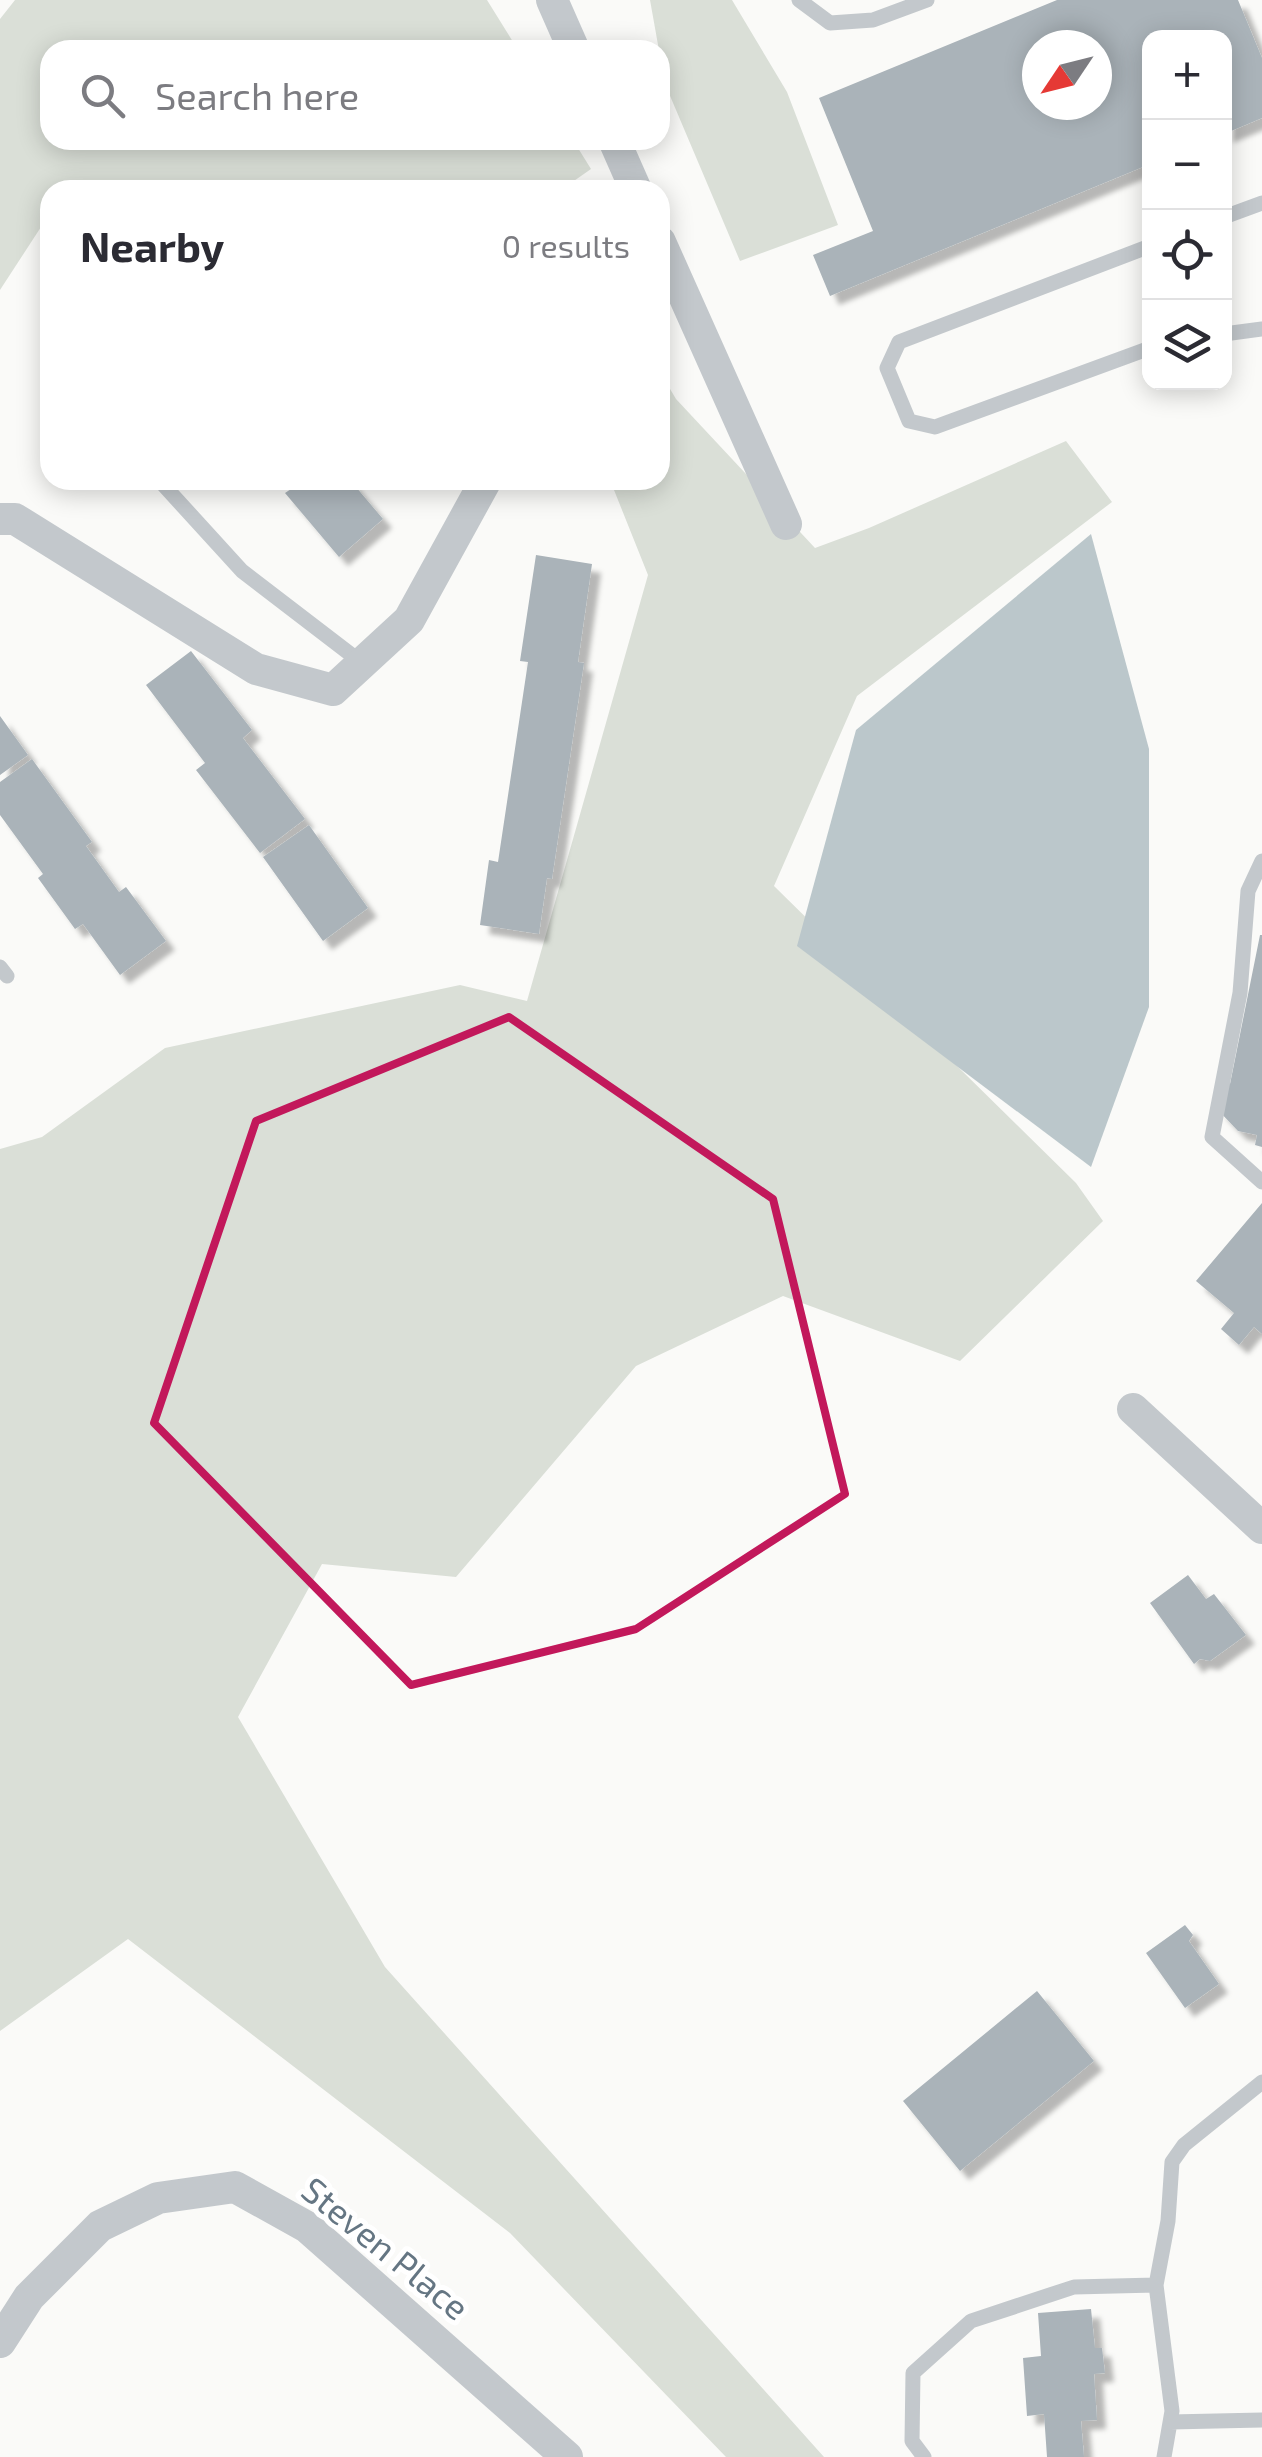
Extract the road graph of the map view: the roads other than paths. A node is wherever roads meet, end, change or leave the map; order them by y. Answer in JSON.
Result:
{"nodes":[{"id":1,"x":552,"y":0,"type":"edge"},
{"id":2,"x":800,"y":0,"type":"edge"},
{"id":3,"x":927,"y":0,"type":"edge"},
{"id":4,"x":570,"y":40,"type":"edge"},
{"id":5,"x":618,"y":150,"type":"edge"},
{"id":6,"x":632,"y":180,"type":"edge"},
{"id":7,"x":1262,"y":203,"type":"edge"},
{"id":8,"x":1232,"y":214,"type":"edge"},
{"id":9,"x":1142,"y":249,"type":"edge"},
{"id":10,"x":670,"y":264,"type":"edge"},
{"id":11,"x":1262,"y":330,"type":"edge"},
{"id":12,"x":1232,"y":333,"type":"edge"},
{"id":13,"x":1142,"y":351,"type":"edge"},
{"id":14,"x":169,"y":490,"type":"edge"},
{"id":15,"x":480,"y":490,"type":"edge"},
{"id":16,"x":0,"y":519,"type":"edge"},
{"id":17,"x":786,"y":524,"type":"dead end"},
{"id":18,"x":362,"y":663,"type":"junction"},
{"id":19,"x":1262,"y":861,"type":"edge"},
{"id":20,"x":1262,"y":1182,"type":"edge"},
{"id":21,"x":1134,"y":1410,"type":"dead end"},
{"id":22,"x":1262,"y":1528,"type":"edge"},
{"id":23,"x":1262,"y":2082,"type":"edge"},
{"id":24,"x":1156,"y":2285,"type":"junction"},
{"id":25,"x":0,"y":2342,"type":"edge"},
{"id":26,"x":1262,"y":2420,"type":"edge"},
{"id":27,"x":1170,"y":2422,"type":"junction"},
{"id":28,"x":567,"y":2457,"type":"edge"},
{"id":29,"x":924,"y":2457,"type":"edge"},
{"id":30,"x":1164,"y":2457,"type":"edge"}],
"edges":[{"from":1,"to":4,"type":"street"},
{"from":2,"to":3,"type":"lane"},
{"from":5,"to":6,"type":"street"},
{"from":7,"to":8,"type":"lane"},
{"from":9,"to":13,"type":"lane"},
{"from":10,"to":17,"type":"street"},
{"from":11,"to":12,"type":"lane"},
{"from":14,"to":18,"type":"lane"},
{"from":15,"to":18,"type":"street"},
{"from":16,"to":18,"type":"street"},
{"from":19,"to":20,"type":"lane"},
{"from":21,"to":22,"type":"street"},
{"from":23,"to":24,"type":"lane"},
{"from":24,"to":27,"type":"lane"},
{"from":24,"to":29,"type":"lane"},
{"from":25,"to":28,"type":"street","name":"Steven Place"},
{"from":26,"to":27,"type":"lane"},
{"from":27,"to":30,"type":"lane"}]}
